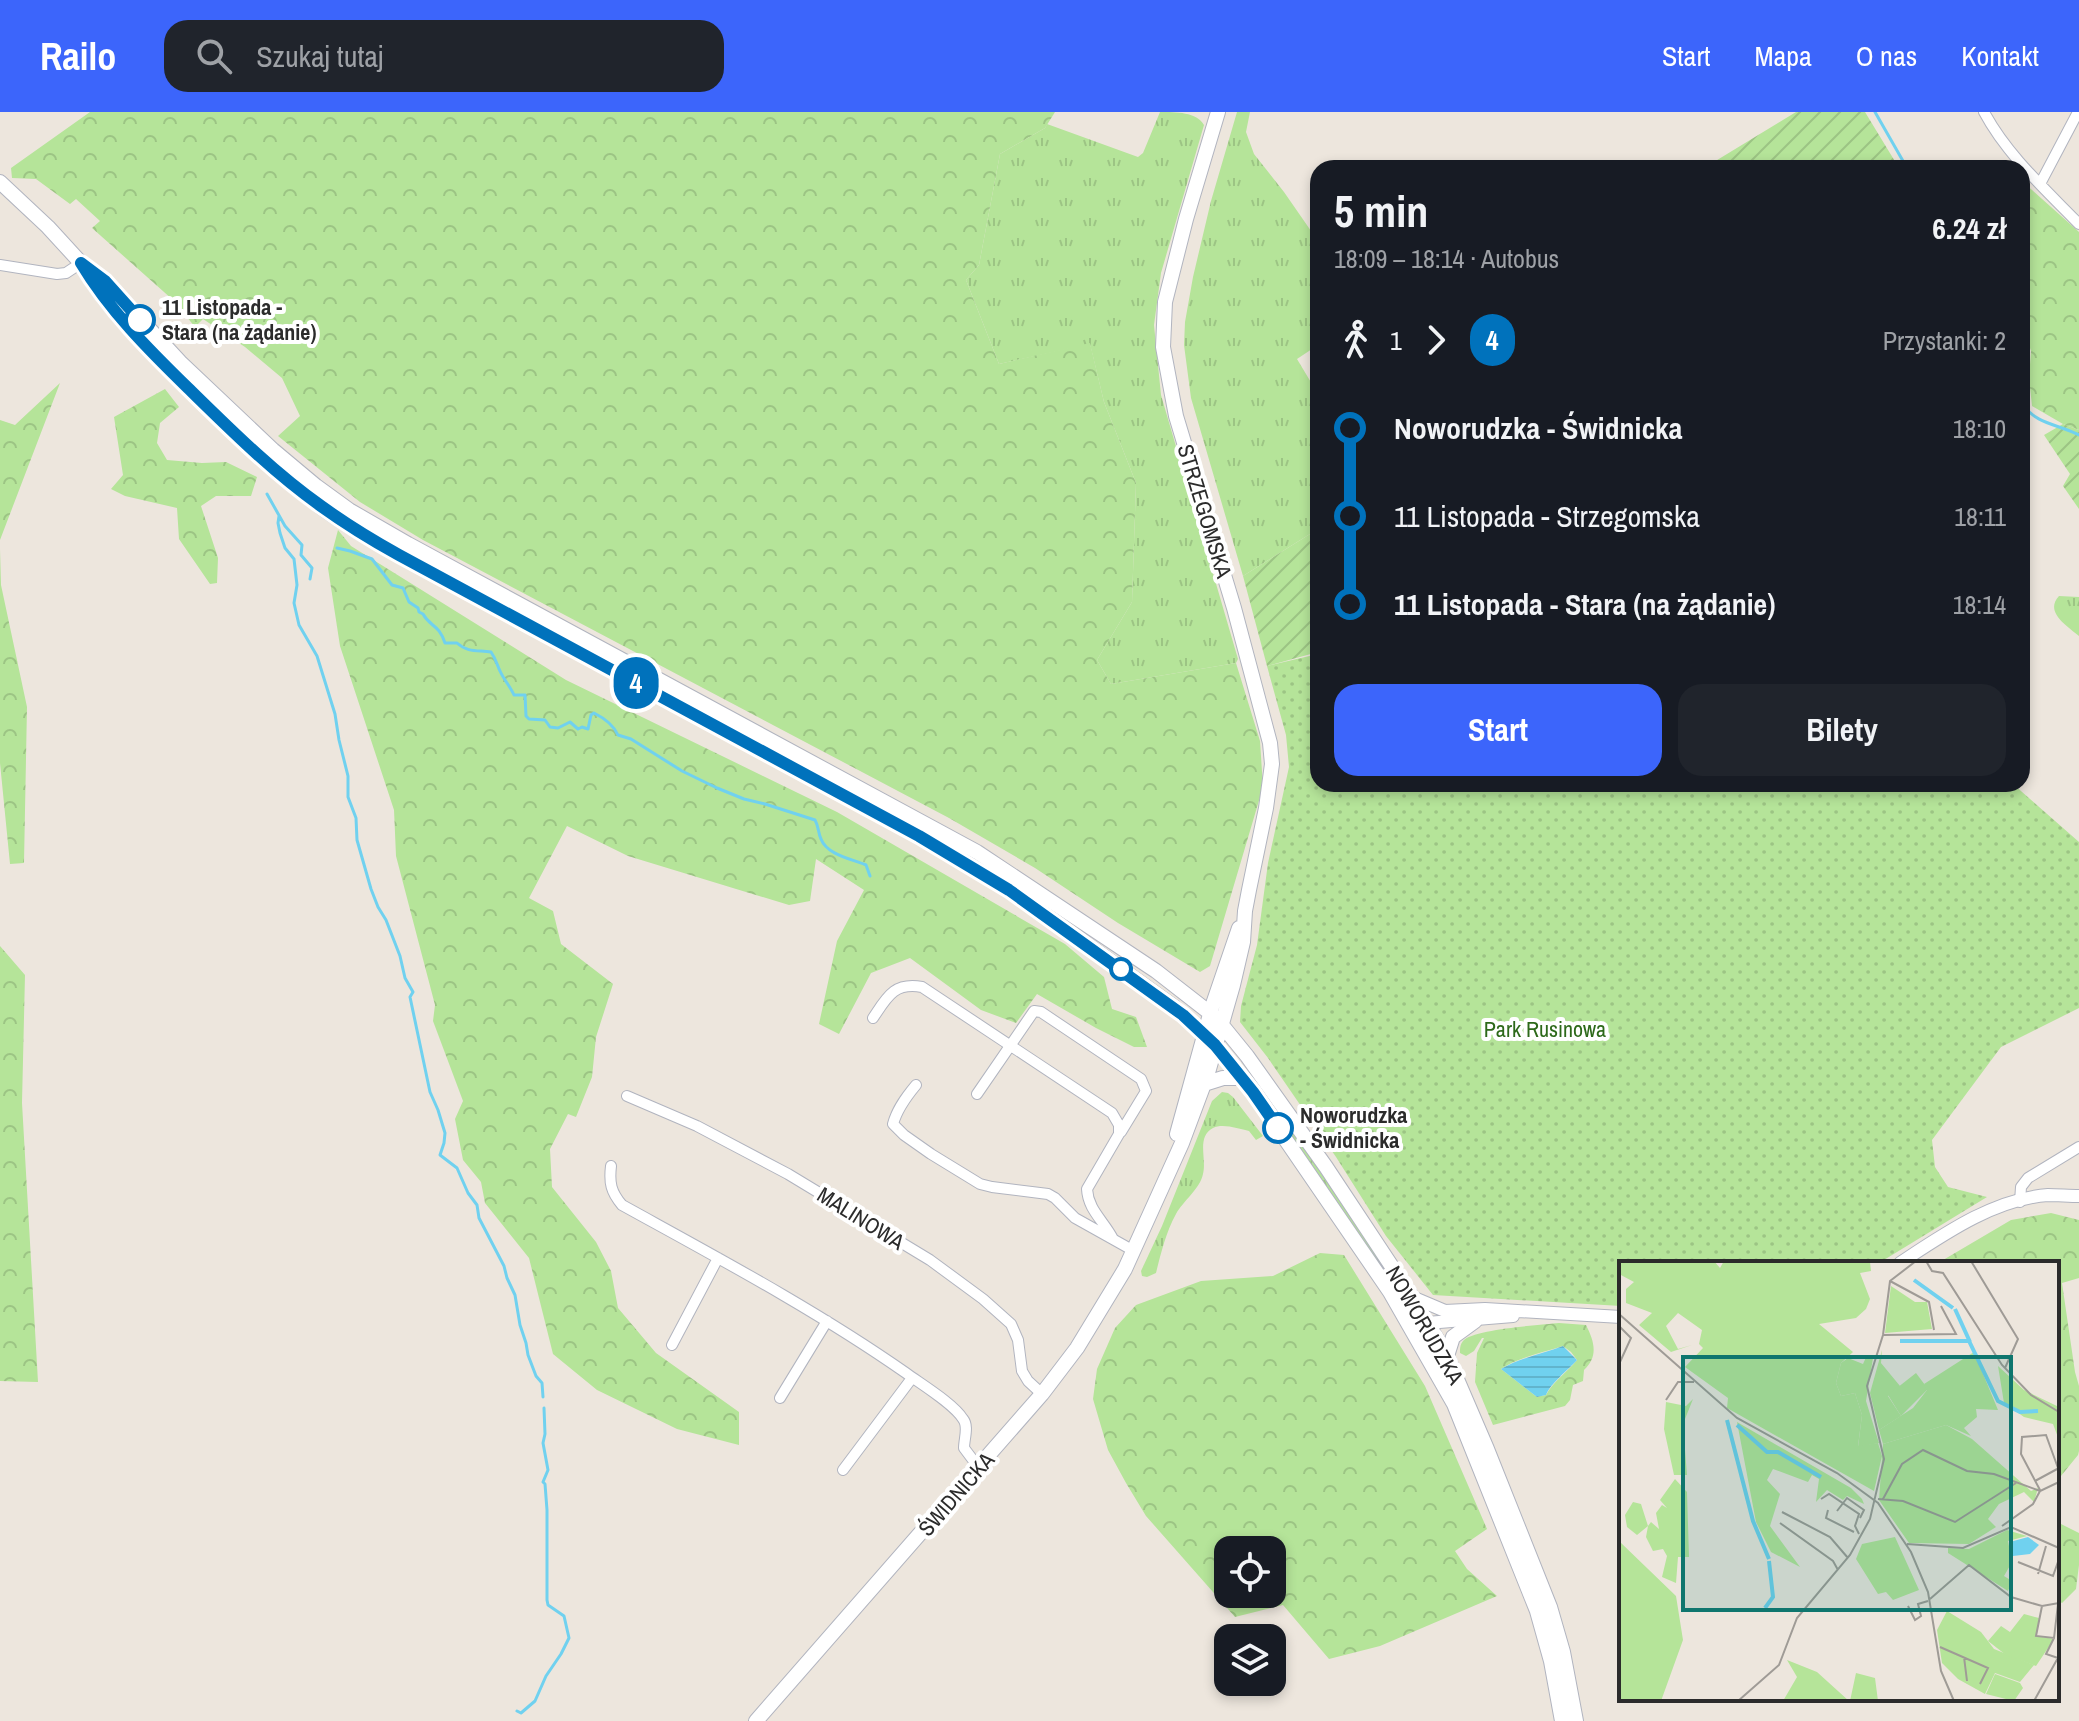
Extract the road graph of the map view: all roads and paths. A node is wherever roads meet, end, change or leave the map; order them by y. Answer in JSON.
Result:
{"nodes":[{"id":1,"x":1218,"y":112,"type":"edge"},
{"id":2,"x":1984,"y":112,"type":"edge"},
{"id":3,"x":2078,"y":112,"type":"edge"},
{"id":4,"x":2018,"y":160,"type":"edge"},
{"id":5,"x":2030,"y":173,"type":"edge"},
{"id":6,"x":0,"y":182,"type":"edge"},
{"id":7,"x":2040,"y":184,"type":"junction"},
{"id":8,"x":2079,"y":224,"type":"edge"},
{"id":9,"x":81,"y":263,"type":"junction"},
{"id":10,"x":0,"y":265,"type":"edge"},
{"id":11,"x":1245,"y":911,"type":"junction"},
{"id":12,"x":1218,"y":988,"type":"junction"},
{"id":13,"x":1189,"y":996,"type":"junction"},
{"id":14,"x":873,"y":1018,"type":"dead end"},
{"id":15,"x":1216,"y":1019,"type":"junction"},
{"id":16,"x":1210,"y":1040,"type":"junction"},
{"id":17,"x":1010,"y":1045,"type":"junction"},
{"id":18,"x":1241,"y":1078,"type":"junction"},
{"id":19,"x":1204,"y":1084,"type":"junction"},
{"id":20,"x":916,"y":1085,"type":"dead end"},
{"id":21,"x":977,"y":1094,"type":"dead end"},
{"id":22,"x":627,"y":1096,"type":"dead end"},
{"id":23,"x":1119,"y":1134,"type":"junction"},
{"id":24,"x":2079,"y":1147,"type":"edge"},
{"id":25,"x":611,"y":1166,"type":"dead end"},
{"id":26,"x":1163,"y":1185,"type":"junction"},
{"id":27,"x":2079,"y":1196,"type":"edge"},
{"id":28,"x":2020,"y":1202,"type":"junction"},
{"id":29,"x":1113,"y":1239,"type":"junction"},
{"id":30,"x":1134,"y":1251,"type":"junction"},
{"id":31,"x":718,"y":1258,"type":"junction"},
{"id":32,"x":1903,"y":1261,"type":"edge"},
{"id":33,"x":1412,"y":1297,"type":"junction"},
{"id":34,"x":1445,"y":1311,"type":"junction"},
{"id":35,"x":1403,"y":1312,"type":"junction"},
{"id":36,"x":1521,"y":1312,"type":"junction"},
{"id":37,"x":1619,"y":1317,"type":"edge"},
{"id":38,"x":827,"y":1321,"type":"junction"},
{"id":39,"x":1475,"y":1321,"type":"junction"},
{"id":40,"x":1427,"y":1323,"type":"junction"},
{"id":41,"x":1420,"y":1342,"type":"junction"},
{"id":42,"x":672,"y":1345,"type":"dead end"},
{"id":43,"x":1447,"y":1356,"type":"junction"},
{"id":44,"x":912,"y":1378,"type":"junction"},
{"id":45,"x":1042,"y":1394,"type":"junction"},
{"id":46,"x":780,"y":1398,"type":"dead end"},
{"id":47,"x":979,"y":1468,"type":"junction"},
{"id":48,"x":843,"y":1470,"type":"dead end"},
{"id":49,"x":756,"y":1721,"type":"edge"},
{"id":50,"x":1562,"y":1721,"type":"edge"},
{"id":51,"x":1576,"y":1721,"type":"edge"}],
"edges":[{"from":1,"to":11,"type":"main road","name":"STRZEGOMSKA"},
{"from":2,"to":4,"type":"street"},
{"from":3,"to":7,"type":"street"},
{"from":5,"to":7,"type":"street"},
{"from":6,"to":9,"type":"main road"},
{"from":7,"to":8,"type":"street"},
{"from":9,"to":10,"type":"street"},
{"from":9,"to":13,"type":"main road","name":"NOWORUDZKA"},
{"from":9,"to":16,"type":"main road","name":"NOWORUDZKA"},
{"from":11,"to":12,"type":"main road","name":"STRZEGOMSKA"},
{"from":11,"to":15,"type":"main road","name":"STRZEGOMSKA"},
{"from":12,"to":13,"type":"main road"},
{"from":12,"to":15,"type":"main road","name":"STRZEGOMSKA"},
{"from":13,"to":15,"type":"main road","name":"NOWORUDZKA"},
{"from":14,"to":17,"type":"street"},
{"from":15,"to":16,"type":"main road","name":"ŚWIDNICKA"},
{"from":15,"to":33,"type":"main road","name":"NOWORUDZKA"},
{"from":16,"to":18,"type":"main road","name":"NOWORUDZKA"},
{"from":16,"to":19,"type":"main road","name":"ŚWIDNICKA"},
{"from":16,"to":26,"type":"main road","name":"ŚWIDNICKA"},
{"from":17,"to":21,"type":"street"},
{"from":17,"to":23,"type":"street"},
{"from":17,"to":23,"type":"street"},
{"from":18,"to":19,"type":"main road"},
{"from":18,"to":35,"type":"main road","name":"NOWORUDZKA"},
{"from":19,"to":26,"type":"main road","name":"ŚWIDNICKA"},
{"from":20,"to":29,"type":"street"},
{"from":22,"to":45,"type":"street","name":"MALINOWA"},
{"from":23,"to":29,"type":"street"},
{"from":24,"to":28,"type":"street"},
{"from":25,"to":31,"type":"street"},
{"from":26,"to":30,"type":"main road","name":"ŚWIDNICKA"},
{"from":27,"to":28,"type":"street"},
{"from":28,"to":32,"type":"street"},
{"from":29,"to":30,"type":"street"},
{"from":30,"to":45,"type":"main road","name":"ŚWIDNICKA"},
{"from":31,"to":38,"type":"street"},
{"from":31,"to":42,"type":"street"},
{"from":33,"to":34,"type":"street"},
{"from":33,"to":40,"type":"main road","name":"NOWORUDZKA"},
{"from":34,"to":36,"type":"street"},
{"from":34,"to":40,"type":"street"},
{"from":35,"to":40,"type":"street"},
{"from":35,"to":41,"type":"main road","name":"NOWORUDZKA"},
{"from":36,"to":37,"type":"street"},
{"from":36,"to":39,"type":"street"},
{"from":38,"to":44,"type":"street"},
{"from":38,"to":46,"type":"street"},
{"from":39,"to":40,"type":"street"},
{"from":39,"to":43,"type":"main road"},
{"from":40,"to":41,"type":"street"},
{"from":40,"to":43,"type":"main road","name":"NOWORUDZKA"},
{"from":41,"to":50,"type":"main road","name":"NOWORUDZKA"},
{"from":43,"to":51,"type":"main road","name":"NOWORUDZKA"},
{"from":44,"to":47,"type":"street"},
{"from":44,"to":48,"type":"street"},
{"from":45,"to":47,"type":"main road","name":"ŚWIDNICKA"},
{"from":47,"to":49,"type":"main road","name":"ŚWIDNICKA"}]}
